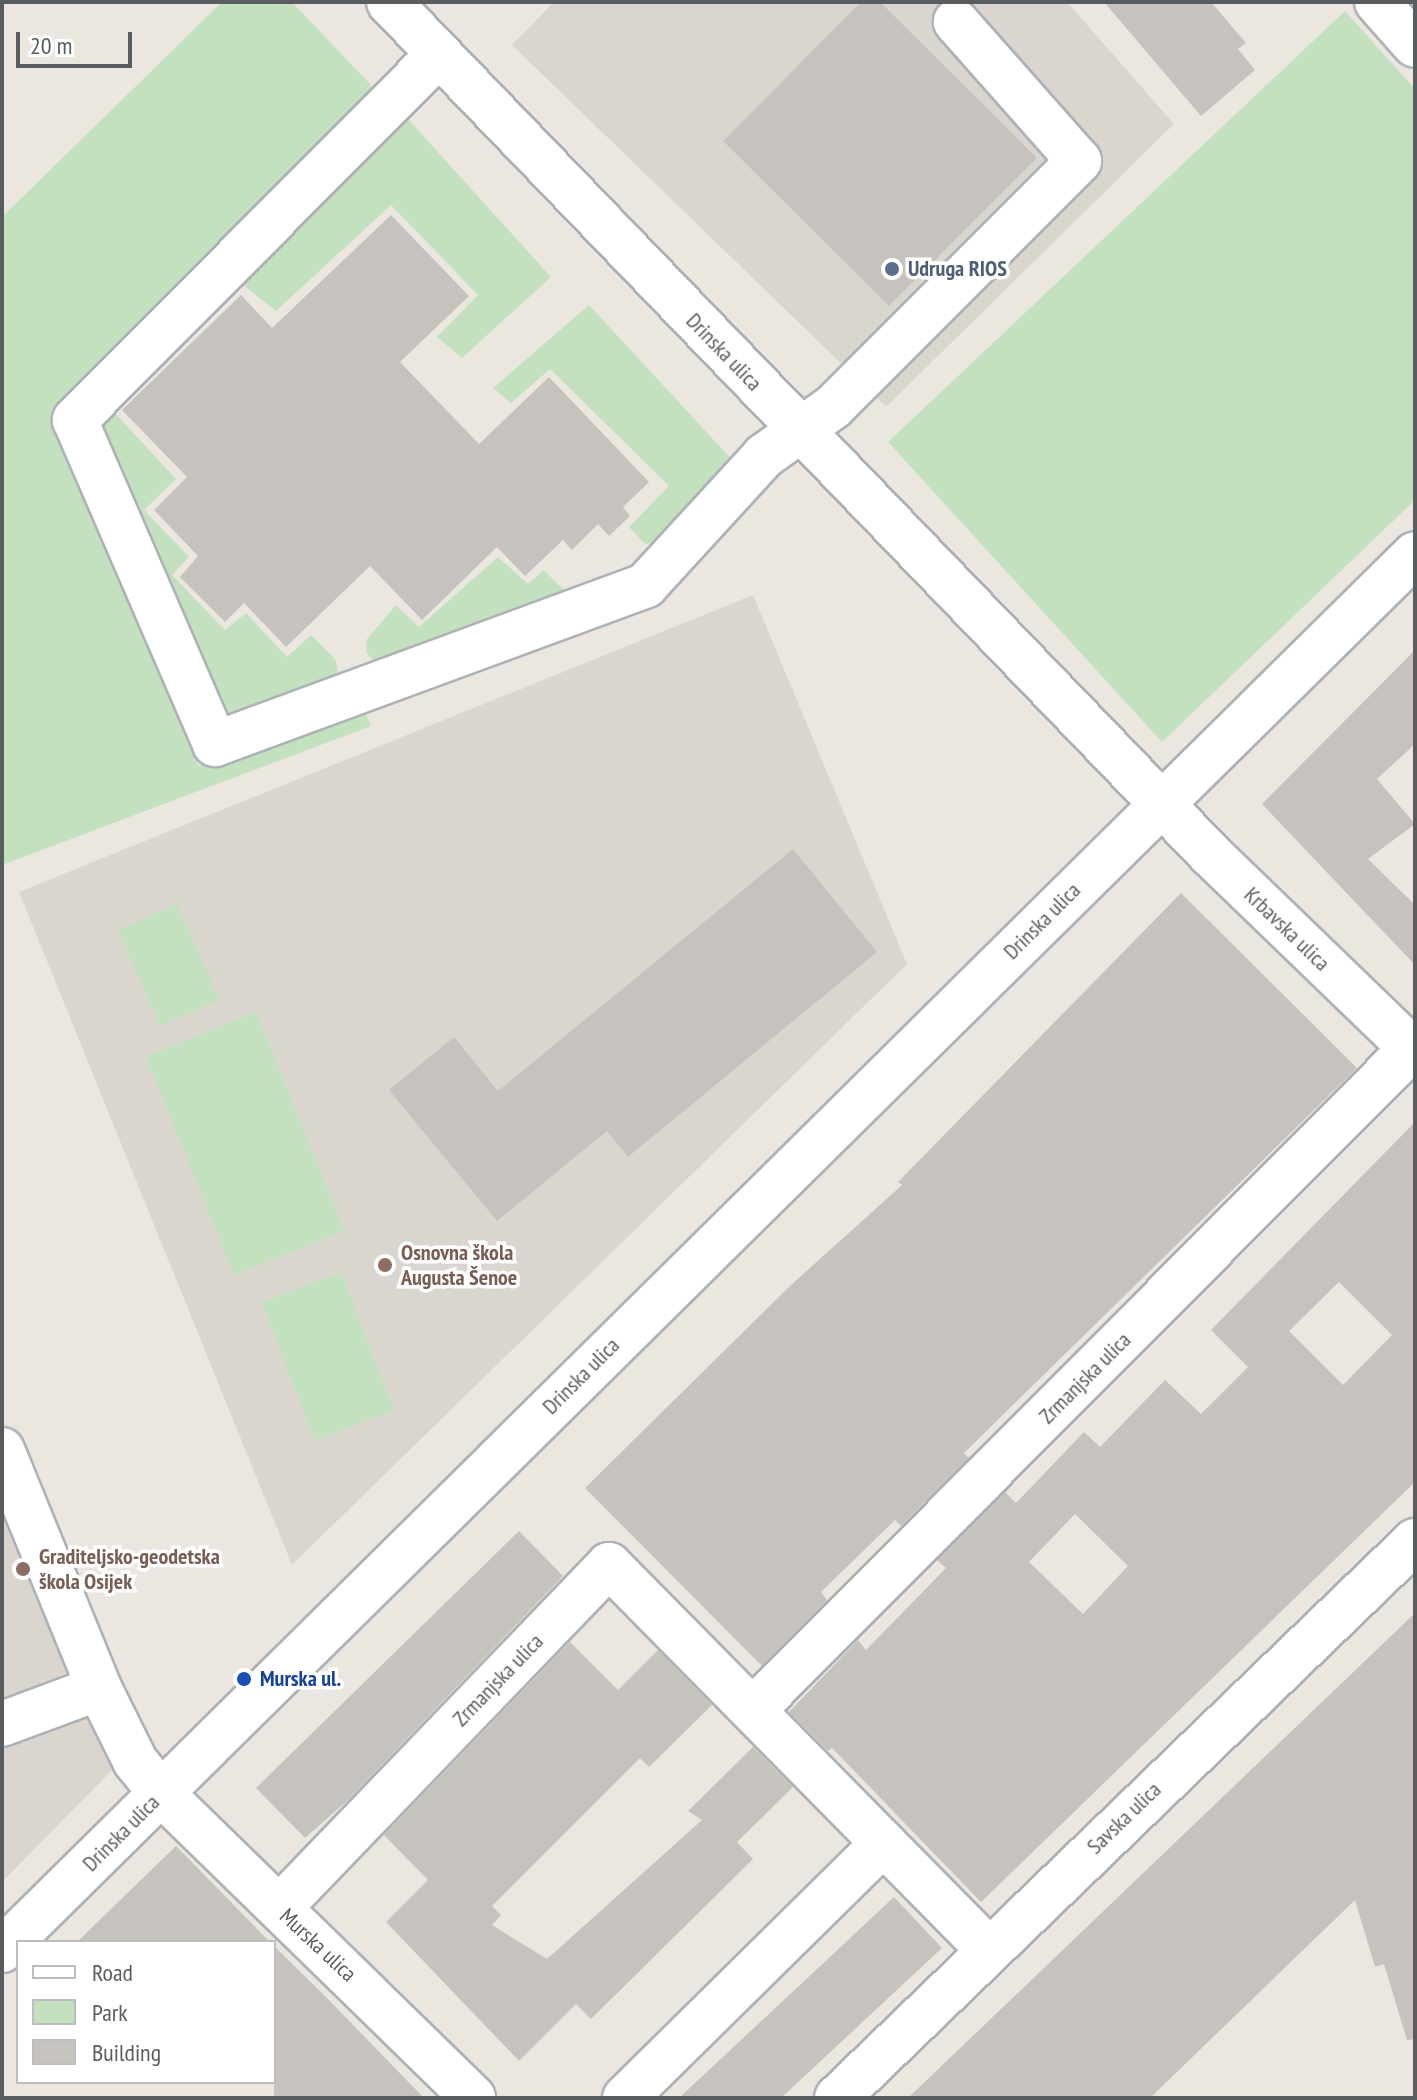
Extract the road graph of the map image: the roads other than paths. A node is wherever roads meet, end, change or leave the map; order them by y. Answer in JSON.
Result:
{"nodes":[{"id":1,"x":389,"y":2,"type":"edge"},
{"id":2,"x":1377,"y":2,"type":"edge"},
{"id":3,"x":956,"y":22,"type":"dead end"},
{"id":4,"x":1415,"y":45,"type":"edge"},
{"id":5,"x":438,"y":55,"type":"junction"},
{"id":6,"x":799,"y":431,"type":"junction"},
{"id":7,"x":1415,"y":554,"type":"edge"},
{"id":8,"x":1161,"y":804,"type":"junction"},
{"id":9,"x":1414,"y":1048,"type":"edge"},
{"id":10,"x":2,"y":1450,"type":"edge"},
{"id":11,"x":1415,"y":1541,"type":"edge"},
{"id":12,"x":99,"y":1688,"type":"junction"},
{"id":13,"x":754,"y":1709,"type":"junction"},
{"id":14,"x":2,"y":1724,"type":"edge"},
{"id":15,"x":161,"y":1793,"type":"junction"},
{"id":16,"x":884,"y":1843,"type":"junction"},
{"id":17,"x":279,"y":1908,"type":"junction"},
{"id":18,"x":987,"y":1948,"type":"junction"},
{"id":19,"x":2,"y":1950,"type":"edge"},
{"id":20,"x":473,"y":2098,"type":"edge"},
{"id":21,"x":625,"y":2098,"type":"edge"},
{"id":22,"x":837,"y":2098,"type":"edge"}],
"edges":[{"from":1,"to":5,"type":"street","name":"Drinska ulica"},
{"from":2,"to":4,"type":"street"},
{"from":3,"to":6,"type":"street"},
{"from":5,"to":6,"type":"street","name":"Drinska ulica"},
{"from":5,"to":6,"type":"street"},
{"from":6,"to":8,"type":"street","name":"Drinska ulica"},
{"from":7,"to":8,"type":"street","name":"Drinska ulica"},
{"from":8,"to":9,"type":"street","name":"Krbavska ulica"},
{"from":8,"to":15,"type":"street","name":"Drinska ulica"},
{"from":9,"to":13,"type":"street","name":"Zrmanjska ulica"},
{"from":10,"to":12,"type":"street","name":"Murska ulica"},
{"from":11,"to":18,"type":"street","name":"Savska ulica"},
{"from":12,"to":14,"type":"street"},
{"from":12,"to":15,"type":"street","name":"Murska ulica"},
{"from":13,"to":16,"type":"street","name":"Zrmanjska ulica"},
{"from":13,"to":17,"type":"street","name":"Zrmanjska ulica"},
{"from":15,"to":17,"type":"street","name":"Murska ulica"},
{"from":15,"to":19,"type":"street","name":"Drinska ulica"},
{"from":16,"to":18,"type":"street","name":"Zrmanjska ulica"},
{"from":16,"to":21,"type":"street"},
{"from":17,"to":20,"type":"street","name":"Murska ulica"},
{"from":18,"to":22,"type":"street","name":"Savska ulica"}]}
